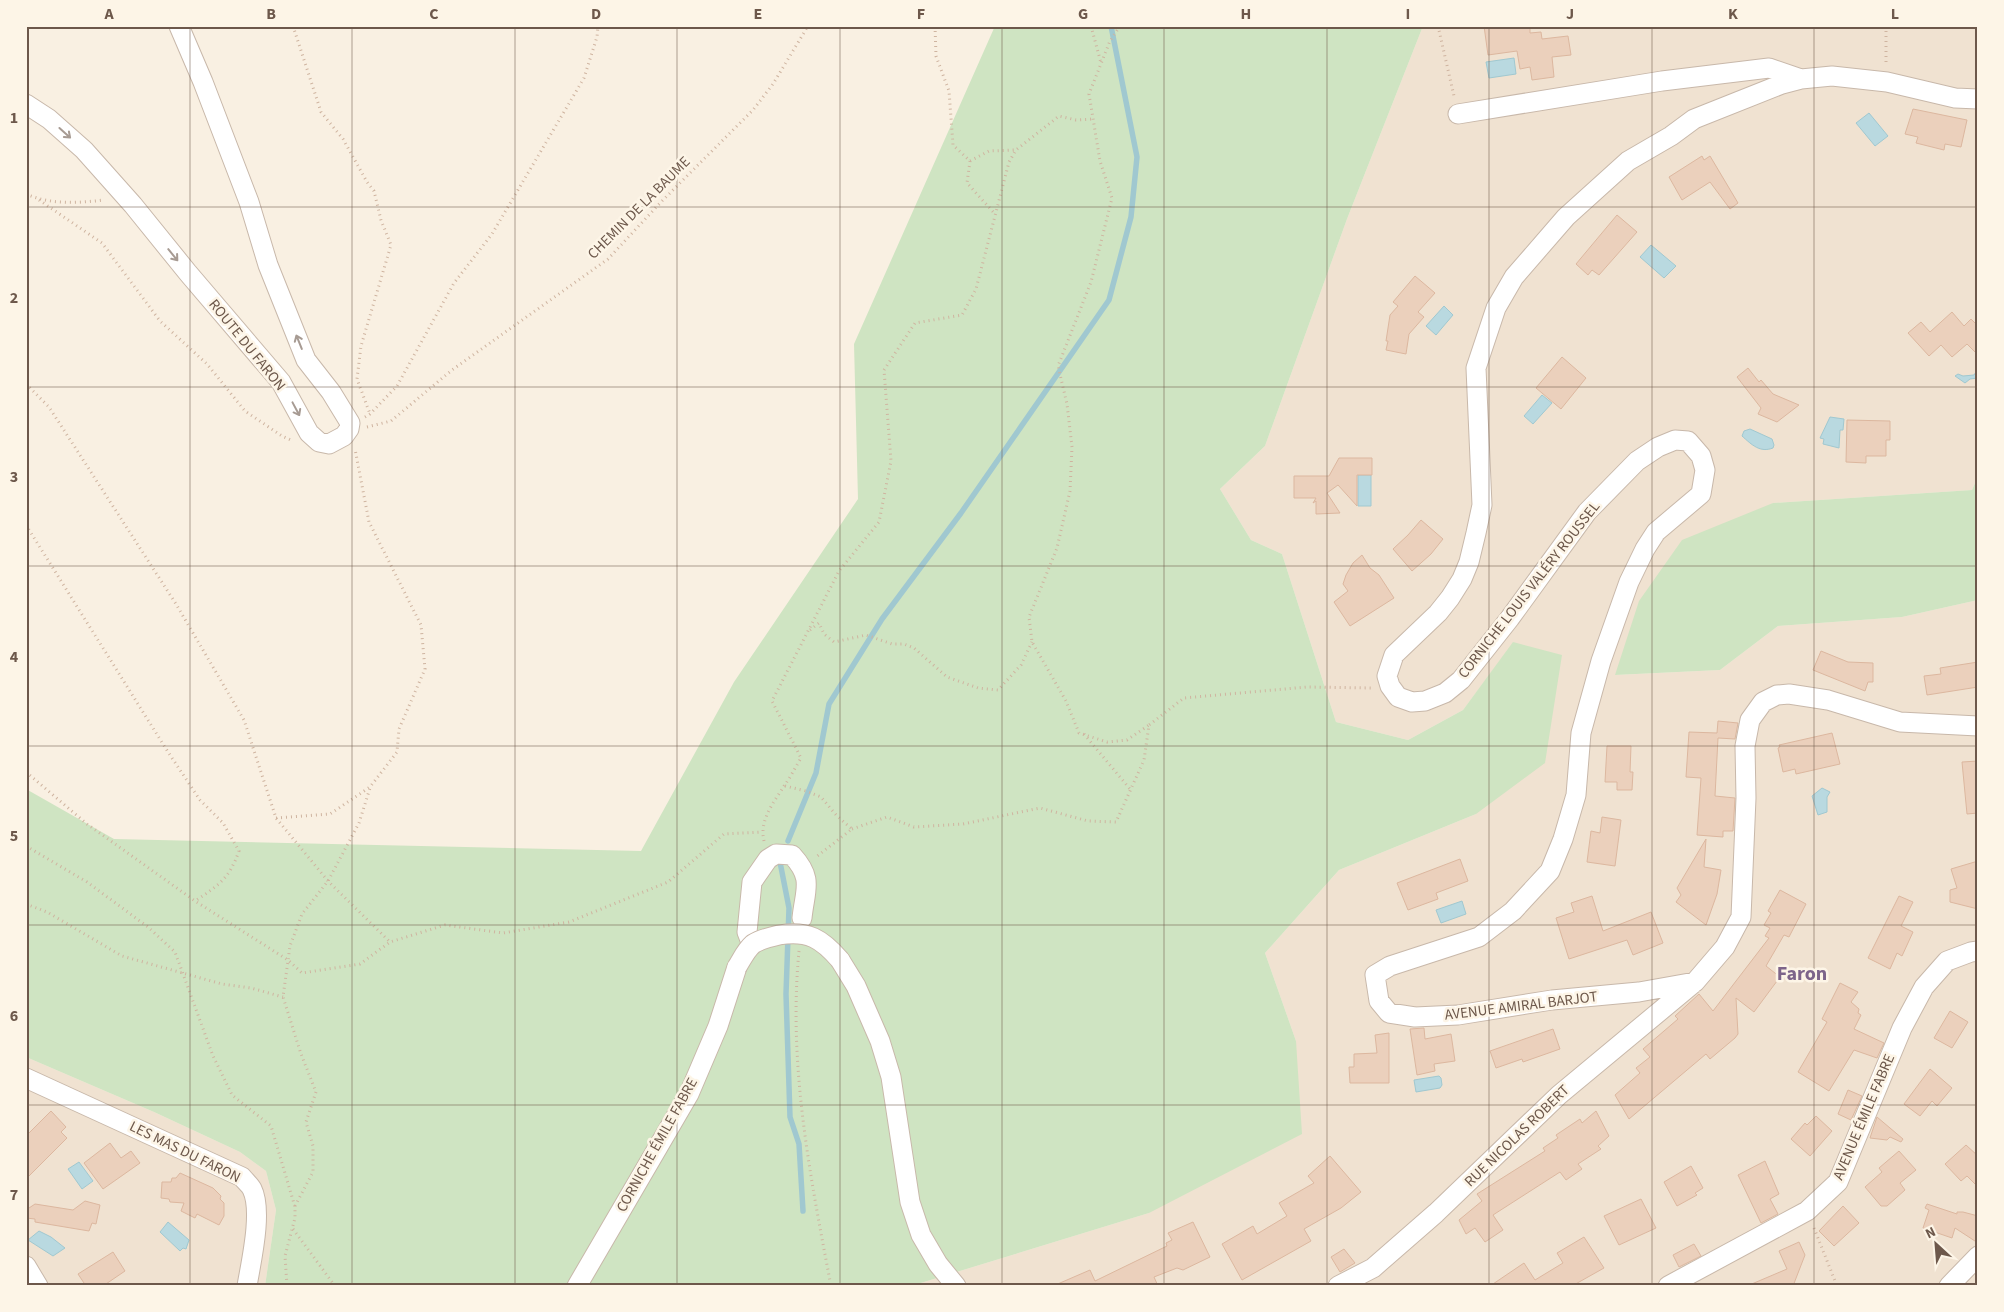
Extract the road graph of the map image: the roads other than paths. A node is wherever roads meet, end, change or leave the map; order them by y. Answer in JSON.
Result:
{"nodes":[{"id":1,"x":179,"y":26,"type":"edge"},
{"id":2,"x":1801,"y":79,"type":"junction"},
{"id":3,"x":1978,"y":99,"type":"edge"},
{"id":4,"x":26,"y":104,"type":"edge"},
{"id":5,"x":1458,"y":114,"type":"road end"},
{"id":6,"x":1978,"y":726,"type":"edge"},
{"id":7,"x":802,"y":918,"type":"road end"},
{"id":8,"x":752,"y":945,"type":"junction"},
{"id":9,"x":1978,"y":951,"type":"edge"},
{"id":10,"x":1375,"y":975,"type":"joint"},
{"id":11,"x":1694,"y":982,"type":"junction"},
{"id":12,"x":26,"y":1078,"type":"edge"},
{"id":13,"x":1978,"y":1256,"type":"edge"},
{"id":14,"x":26,"y":1266,"type":"edge"},
{"id":15,"x":38,"y":1286,"type":"edge"},
{"id":16,"x":247,"y":1286,"type":"edge"},
{"id":17,"x":577,"y":1286,"type":"edge"},
{"id":18,"x":956,"y":1286,"type":"edge"},
{"id":19,"x":1338,"y":1286,"type":"edge"},
{"id":20,"x":1668,"y":1286,"type":"edge"},
{"id":21,"x":1949,"y":1286,"type":"edge"}],
"edges":[{"from":4,"to":1,"type":"street","name":"ROUTE DU FARON","one_way":true},
{"from":2,"to":3,"type":"street"},
{"from":2,"to":5,"type":"street"},
{"from":2,"to":10,"type":"street","name":"CORNICHE LOUIS VALÉRY ROUSSEL"},
{"from":6,"to":11,"type":"street","name":"RUE NICOLAS ROBERT"},
{"from":7,"to":8,"type":"street"},
{"from":8,"to":17,"type":"street","name":"CORNICHE ÉMILE FABRE","bridge":true},
{"from":8,"to":18,"type":"street","bridge":true},
{"from":9,"to":20,"type":"street","name":"AVENUE ÉMILE FABRE"},
{"from":10,"to":11,"type":"street","name":"AVENUE AMIRAL BARJOT"},
{"from":11,"to":19,"type":"street","name":"RUE NICOLAS ROBERT"},
{"from":12,"to":16,"type":"street","name":"LES MAS DU FARON"},
{"from":13,"to":21,"type":"street"},
{"from":14,"to":15,"type":"street"}]}
